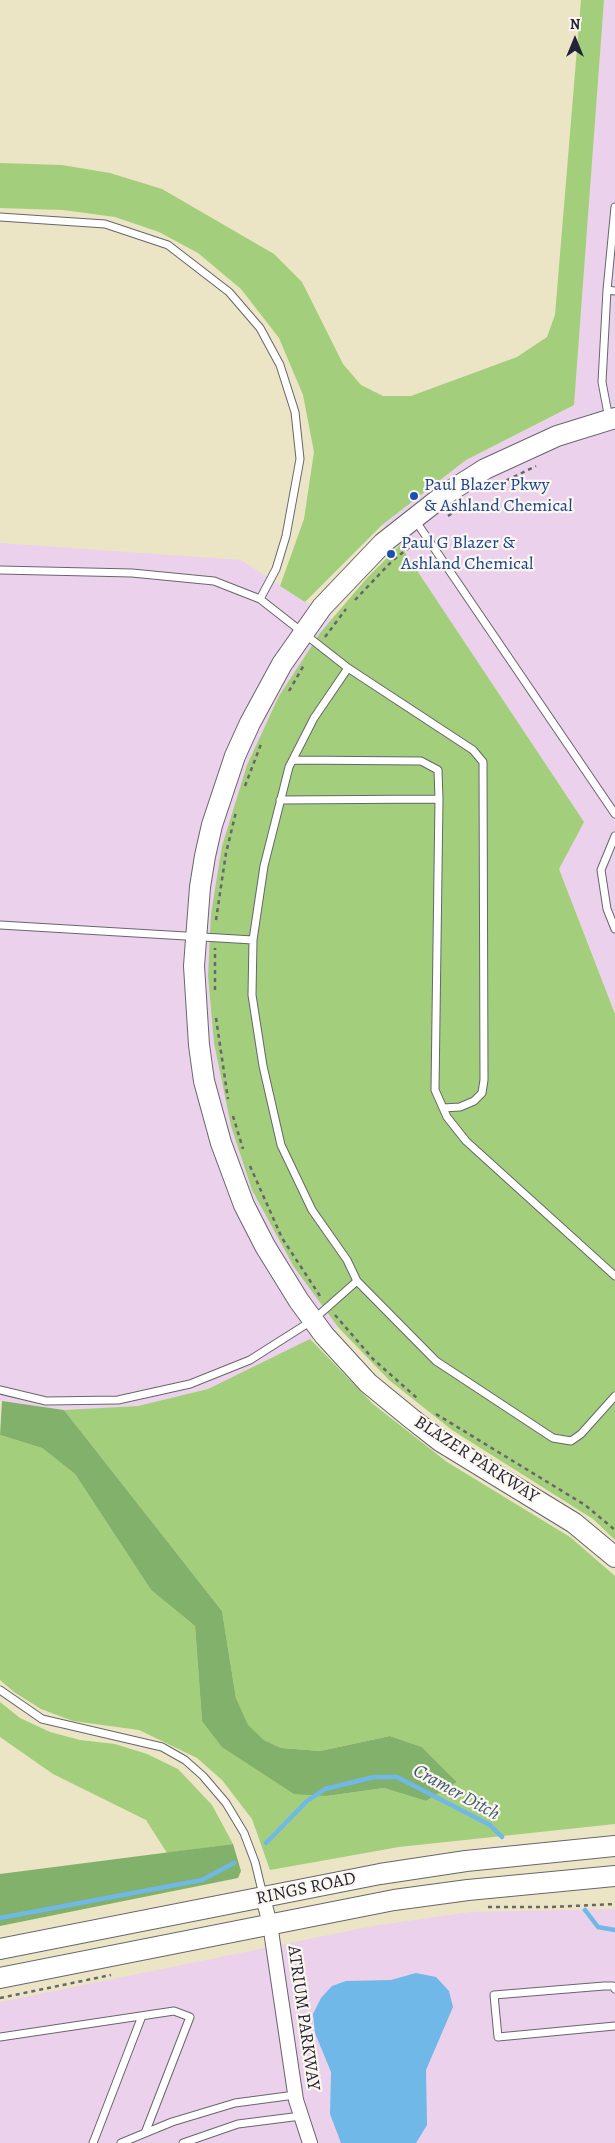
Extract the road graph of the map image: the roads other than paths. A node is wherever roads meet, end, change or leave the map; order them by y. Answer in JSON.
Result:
{"nodes":[{"id":1,"x":615,"y":207,"type":"edge"},
{"id":2,"x":0,"y":217,"type":"edge"},
{"id":3,"x":613,"y":248,"type":"edge"},
{"id":4,"x":607,"y":290,"type":"junction"},
{"id":5,"x":615,"y":291,"type":"edge"},
{"id":6,"x":612,"y":419,"type":"edge"},
{"id":7,"x":413,"y":518,"type":"junction"},
{"id":8,"x":0,"y":570,"type":"edge"},
{"id":9,"x":260,"y":599,"type":"junction"},
{"id":10,"x":311,"y":640,"type":"junction"},
{"id":11,"x":348,"y":668,"type":"junction"},
{"id":12,"x":293,"y":760,"type":"junction"},
{"id":13,"x":439,"y":799,"type":"junction"},
{"id":14,"x":280,"y":800,"type":"junction"},
{"id":15,"x":615,"y":814,"type":"edge"},
{"id":16,"x":615,"y":836,"type":"edge"},
{"id":17,"x":0,"y":926,"type":"edge"},
{"id":18,"x":615,"y":929,"type":"edge"},
{"id":19,"x":195,"y":938,"type":"junction"},
{"id":20,"x":253,"y":940,"type":"junction"},
{"id":21,"x":442,"y":1108,"type":"junction"},
{"id":22,"x":615,"y":1276,"type":"edge"},
{"id":23,"x":357,"y":1281,"type":"junction"},
{"id":24,"x":313,"y":1320,"type":"junction"},
{"id":25,"x":0,"y":1390,"type":"edge"},
{"id":26,"x":615,"y":1396,"type":"edge"},
{"id":27,"x":615,"y":1557,"type":"edge"},
{"id":28,"x":0,"y":1690,"type":"edge"},
{"id":29,"x":615,"y":1846,"type":"edge"},
{"id":30,"x":615,"y":1876,"type":"edge"},
{"id":31,"x":263,"y":1898,"type":"junction"},
{"id":32,"x":270,"y":1924,"type":"junction"},
{"id":33,"x":0,"y":1949,"type":"edge"},
{"id":34,"x":0,"y":1978,"type":"edge"},
{"id":35,"x":615,"y":1989,"type":"edge"},
{"id":36,"x":142,"y":2016,"type":"junction"},
{"id":37,"x":615,"y":2026,"type":"edge"},
{"id":38,"x":0,"y":2037,"type":"edge"},
{"id":39,"x":296,"y":2095,"type":"junction"},
{"id":40,"x":301,"y":2116,"type":"junction"},
{"id":41,"x":146,"y":2133,"type":"junction"},
{"id":42,"x":93,"y":2143,"type":"edge"},
{"id":43,"x":121,"y":2143,"type":"edge"},
{"id":44,"x":183,"y":2143,"type":"edge"},
{"id":45,"x":310,"y":2143,"type":"edge"}],
"edges":[{"from":1,"to":3,"type":"lane"},
{"from":2,"to":9,"type":"lane"},
{"from":3,"to":4,"type":"lane"},
{"from":4,"to":5,"type":"lane"},
{"from":4,"to":6,"type":"lane"},
{"from":6,"to":7,"type":"street","name":"BLAZER PARKWAY"},
{"from":7,"to":10,"type":"street","name":"BLAZER PARKWAY"},
{"from":7,"to":15,"type":"lane"},
{"from":8,"to":9,"type":"lane"},
{"from":9,"to":10,"type":"lane"},
{"from":10,"to":11,"type":"lane"},
{"from":10,"to":19,"type":"street","name":"BLAZER PARKWAY"},
{"from":11,"to":12,"type":"lane"},
{"from":11,"to":21,"type":"lane"},
{"from":12,"to":13,"type":"lane"},
{"from":12,"to":14,"type":"lane"},
{"from":13,"to":14,"type":"lane"},
{"from":13,"to":21,"type":"lane"},
{"from":14,"to":20,"type":"lane"},
{"from":16,"to":18,"type":"lane"},
{"from":17,"to":19,"type":"lane"},
{"from":19,"to":20,"type":"lane"},
{"from":19,"to":24,"type":"street","name":"BLAZER PARKWAY"},
{"from":20,"to":23,"type":"lane"},
{"from":21,"to":22,"type":"lane"},
{"from":23,"to":24,"type":"lane"},
{"from":23,"to":26,"type":"lane"},
{"from":24,"to":25,"type":"lane"},
{"from":24,"to":27,"type":"street","name":"BLAZER PARKWAY"},
{"from":28,"to":31,"type":"lane"},
{"from":29,"to":31,"type":"street","name":"RINGS ROAD"},
{"from":30,"to":32,"type":"street","name":"RINGS ROAD"},
{"from":31,"to":32,"type":"street","name":"ATRIUM PARKWAY"},
{"from":31,"to":33,"type":"street","name":"RINGS ROAD"},
{"from":32,"to":34,"type":"street","name":"RINGS ROAD"},
{"from":32,"to":39,"type":"street","name":"ATRIUM PARKWAY"},
{"from":35,"to":37,"type":"lane"},
{"from":36,"to":38,"type":"lane"},
{"from":36,"to":41,"type":"lane"},
{"from":36,"to":42,"type":"lane"},
{"from":39,"to":40,"type":"street","name":"ATRIUM PARKWAY"},
{"from":39,"to":41,"type":"lane"},
{"from":40,"to":44,"type":"lane"},
{"from":40,"to":45,"type":"street","name":"ATRIUM PARKWAY"},
{"from":41,"to":43,"type":"lane"}]}
